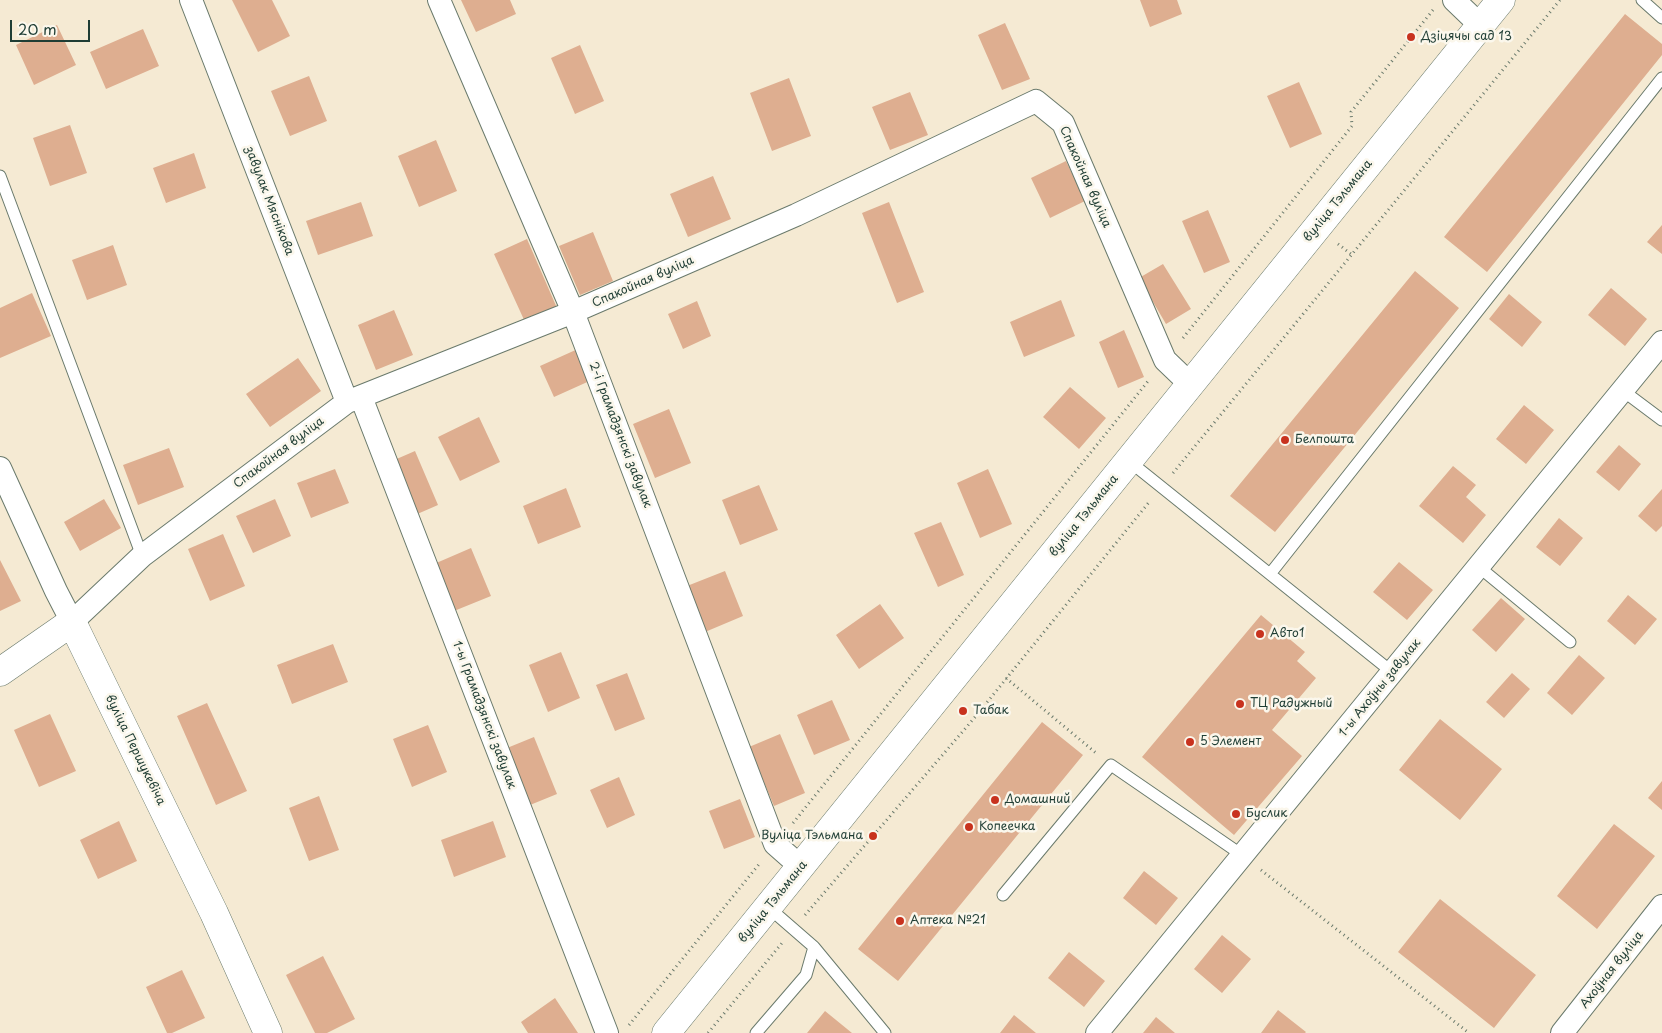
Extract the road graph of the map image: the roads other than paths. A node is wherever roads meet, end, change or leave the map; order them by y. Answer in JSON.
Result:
{"nodes":[{"id":1,"x":191,"y":0,"type":"edge"},
{"id":2,"x":439,"y":0,"type":"edge"},
{"id":3,"x":1501,"y":0,"type":"edge"},
{"id":4,"x":1642,"y":0,"type":"edge"},
{"id":5,"x":1445,"y":4,"type":"edge"},
{"id":6,"x":1662,"y":18,"type":"edge"},
{"id":7,"x":1480,"y":25,"type":"junction"},
{"id":8,"x":1662,"y":78,"type":"edge"},
{"id":9,"x":0,"y":176,"type":"edge"},
{"id":10,"x":573,"y":312,"type":"junction"},
{"id":11,"x":1662,"y":342,"type":"edge"},
{"id":12,"x":1190,"y":384,"type":"junction"},
{"id":13,"x":1622,"y":390,"type":"junction"},
{"id":14,"x":354,"y":399,"type":"junction"},
{"id":15,"x":1662,"y":420,"type":"edge"},
{"id":16,"x":1129,"y":460,"type":"junction"},
{"id":17,"x":0,"y":468,"type":"edge"},
{"id":18,"x":142,"y":556,"type":"junction"},
{"id":19,"x":1479,"y":567,"type":"junction"},
{"id":20,"x":1270,"y":574,"type":"junction"},
{"id":21,"x":72,"y":622,"type":"junction"},
{"id":22,"x":1570,"y":642,"type":"dead end"},
{"id":23,"x":0,"y":672,"type":"edge"},
{"id":24,"x":1392,"y":672,"type":"junction"},
{"id":25,"x":1242,"y":855,"type":"junction"},
{"id":26,"x":801,"y":867,"type":"junction"},
{"id":27,"x":1003,"y":895,"type":"dead end"},
{"id":28,"x":1662,"y":906,"type":"edge"},
{"id":29,"x":768,"y":907,"type":"junction"},
{"id":30,"x":814,"y":947,"type":"junction"},
{"id":31,"x":268,"y":1033,"type":"edge"},
{"id":32,"x":607,"y":1033,"type":"edge"},
{"id":33,"x":666,"y":1033,"type":"edge"},
{"id":34,"x":756,"y":1033,"type":"edge"},
{"id":35,"x":885,"y":1033,"type":"edge"},
{"id":36,"x":1097,"y":1033,"type":"edge"},
{"id":37,"x":1562,"y":1033,"type":"edge"}],
"edges":[{"from":1,"to":14,"type":"street","name":"завулак Мяснікова"},
{"from":2,"to":10,"type":"street","name":"2-і Грамадзянскі завулак"},
{"from":3,"to":7,"type":"main road","name":"вуліца Тэльмана"},
{"from":4,"to":6,"type":"lane"},
{"from":5,"to":7,"type":"street"},
{"from":7,"to":12,"type":"main road","name":"вуліца Тэльмана"},
{"from":8,"to":20,"type":"lane"},
{"from":9,"to":18,"type":"lane"},
{"from":10,"to":12,"type":"street","name":"Спакойная вуліца"},
{"from":10,"to":14,"type":"street","name":"Спакойная вуліца"},
{"from":10,"to":26,"type":"street","name":"2-і Грамадзянскі завулак"},
{"from":11,"to":13,"type":"street","name":"1-ы Ахоўны завулак"},
{"from":12,"to":16,"type":"main road","name":"вуліца Тэльмана"},
{"from":13,"to":15,"type":"lane"},
{"from":13,"to":19,"type":"street","name":"1-ы Ахоўны завулак"},
{"from":14,"to":18,"type":"street","name":"Спакойная вуліца"},
{"from":14,"to":32,"type":"street","name":"1-ы Грамадзянскі завулак"},
{"from":16,"to":20,"type":"lane"},
{"from":16,"to":26,"type":"main road","name":"вуліца Тэльмана"},
{"from":17,"to":21,"type":"street","name":"вуліца Першукевіча"},
{"from":18,"to":21,"type":"street","name":"Спакойная вуліца"},
{"from":19,"to":22,"type":"lane"},
{"from":19,"to":24,"type":"street","name":"1-ы Ахоўны завулак"},
{"from":20,"to":24,"type":"lane"},
{"from":21,"to":23,"type":"main road","name":"Спакойная вуліца"},
{"from":21,"to":31,"type":"main road","name":"вуліца Першукевіча"},
{"from":24,"to":25,"type":"street","name":"1-ы Ахоўны завулак"},
{"from":25,"to":27,"type":"lane"},
{"from":25,"to":36,"type":"street","name":"1-ы Ахоўны завулак"},
{"from":26,"to":29,"type":"main road","name":"вуліца Тэльмана"},
{"from":28,"to":37,"type":"street","name":"Ахоўная вуліца"},
{"from":29,"to":30,"type":"lane"},
{"from":29,"to":33,"type":"main road","name":"вуліца Тэльмана"},
{"from":30,"to":34,"type":"lane"},
{"from":30,"to":35,"type":"lane"}]}
